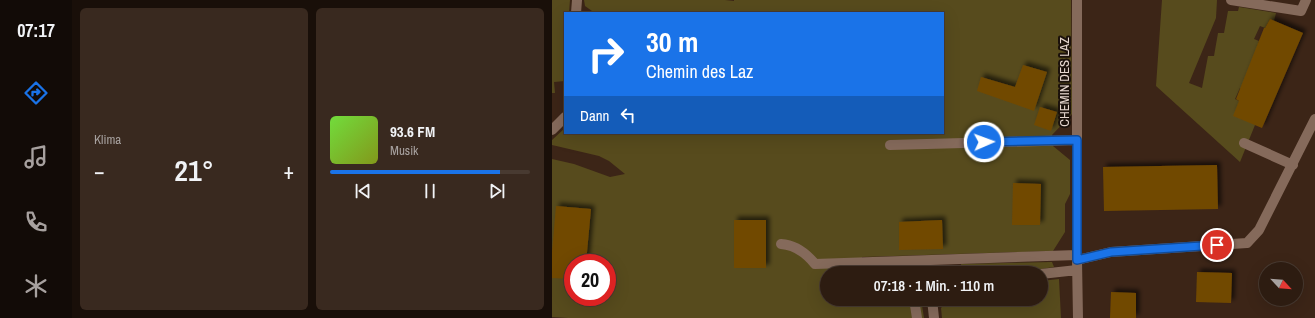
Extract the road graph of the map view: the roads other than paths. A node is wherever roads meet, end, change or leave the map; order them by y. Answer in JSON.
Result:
{"nodes":[{"id":1,"x":576,"y":0,"type":"edge"},
{"id":2,"x":1077,"y":0,"type":"edge"},
{"id":3,"x":1231,"y":0,"type":"edge"},
{"id":4,"x":1306,"y":0,"type":"edge"},
{"id":5,"x":576,"y":12,"type":"edge"},
{"id":6,"x":564,"y":118,"type":"edge"},
{"id":7,"x":1315,"y":119,"type":"edge"},
{"id":8,"x":552,"y":130,"type":"edge"},
{"id":9,"x":1077,"y":140,"type":"junction"},
{"id":10,"x":1244,"y":143,"type":"dead end"},
{"id":11,"x":890,"y":145,"type":"dead end"},
{"id":12,"x":1293,"y":165,"type":"junction"},
{"id":13,"x":781,"y":244,"type":"dead end"},
{"id":14,"x":1077,"y":262,"type":"junction"},
{"id":15,"x":1048,"y":272,"type":"edge"},
{"id":16,"x":915,"y":306,"type":"edge"},
{"id":17,"x":933,"y":306,"type":"edge"},
{"id":18,"x":917,"y":318,"type":"edge"},
{"id":19,"x":934,"y":318,"type":"edge"},
{"id":20,"x":1078,"y":318,"type":"edge"}],
"edges":[{"from":1,"to":5,"type":"street"},
{"from":2,"to":9,"type":"street","name":"CHEMIN DES LAZ"},
{"from":3,"to":4,"type":"street"},
{"from":6,"to":8,"type":"street"},
{"from":7,"to":12,"type":"street"},
{"from":9,"to":11,"type":"street"},
{"from":9,"to":14,"type":"street","name":"CHEMIN DES LAZ"},
{"from":10,"to":12,"type":"street"},
{"from":12,"to":14,"type":"street"},
{"from":13,"to":14,"type":"street"},
{"from":14,"to":15,"type":"street"},
{"from":14,"to":20,"type":"street","name":"CHEMIN DES LAZ"},
{"from":16,"to":18,"type":"street"},
{"from":17,"to":19,"type":"street"}]}
